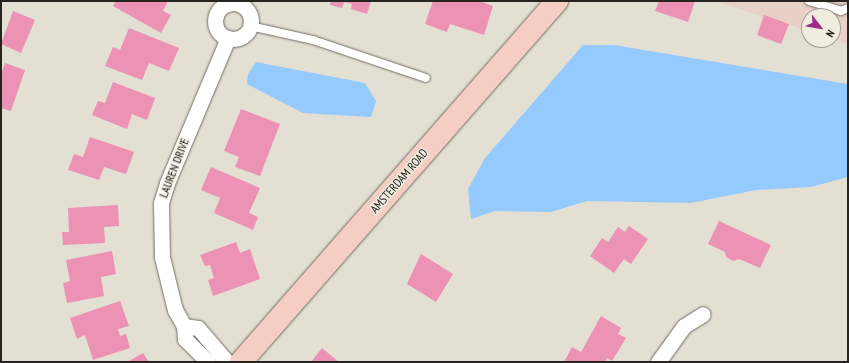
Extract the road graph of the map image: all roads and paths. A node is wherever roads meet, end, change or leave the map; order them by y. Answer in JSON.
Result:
{"nodes":[{"id":1,"x":557,"y":1,"type":"edge"},
{"id":2,"x":809,"y":1,"type":"edge"},
{"id":3,"x":848,"y":8,"type":"edge"},
{"id":4,"x":250,"y":26,"type":"junction"},
{"id":5,"x":228,"y":38,"type":"junction"},
{"id":6,"x":426,"y":78,"type":"dead end"},
{"id":7,"x":703,"y":314,"type":"dead end"},
{"id":8,"x":184,"y":326,"type":"junction"},
{"id":9,"x":208,"y":362,"type":"edge"},
{"id":10,"x":227,"y":362,"type":"edge"},
{"id":11,"x":241,"y":362,"type":"edge"},
{"id":12,"x":658,"y":362,"type":"edge"}],
"edges":[{"from":1,"to":11,"type":"main road","name":"AMSTERDAM ROAD"},
{"from":2,"to":3,"type":"lane"},
{"from":4,"to":5,"type":"street"},
{"from":4,"to":5,"type":"street"},
{"from":4,"to":6,"type":"lane"},
{"from":5,"to":8,"type":"street","name":"LAUREN DRIVE"},
{"from":7,"to":12,"type":"street"},
{"from":8,"to":9,"type":"street","name":"LAUREN DRIVE"},
{"from":8,"to":10,"type":"street"}]}
